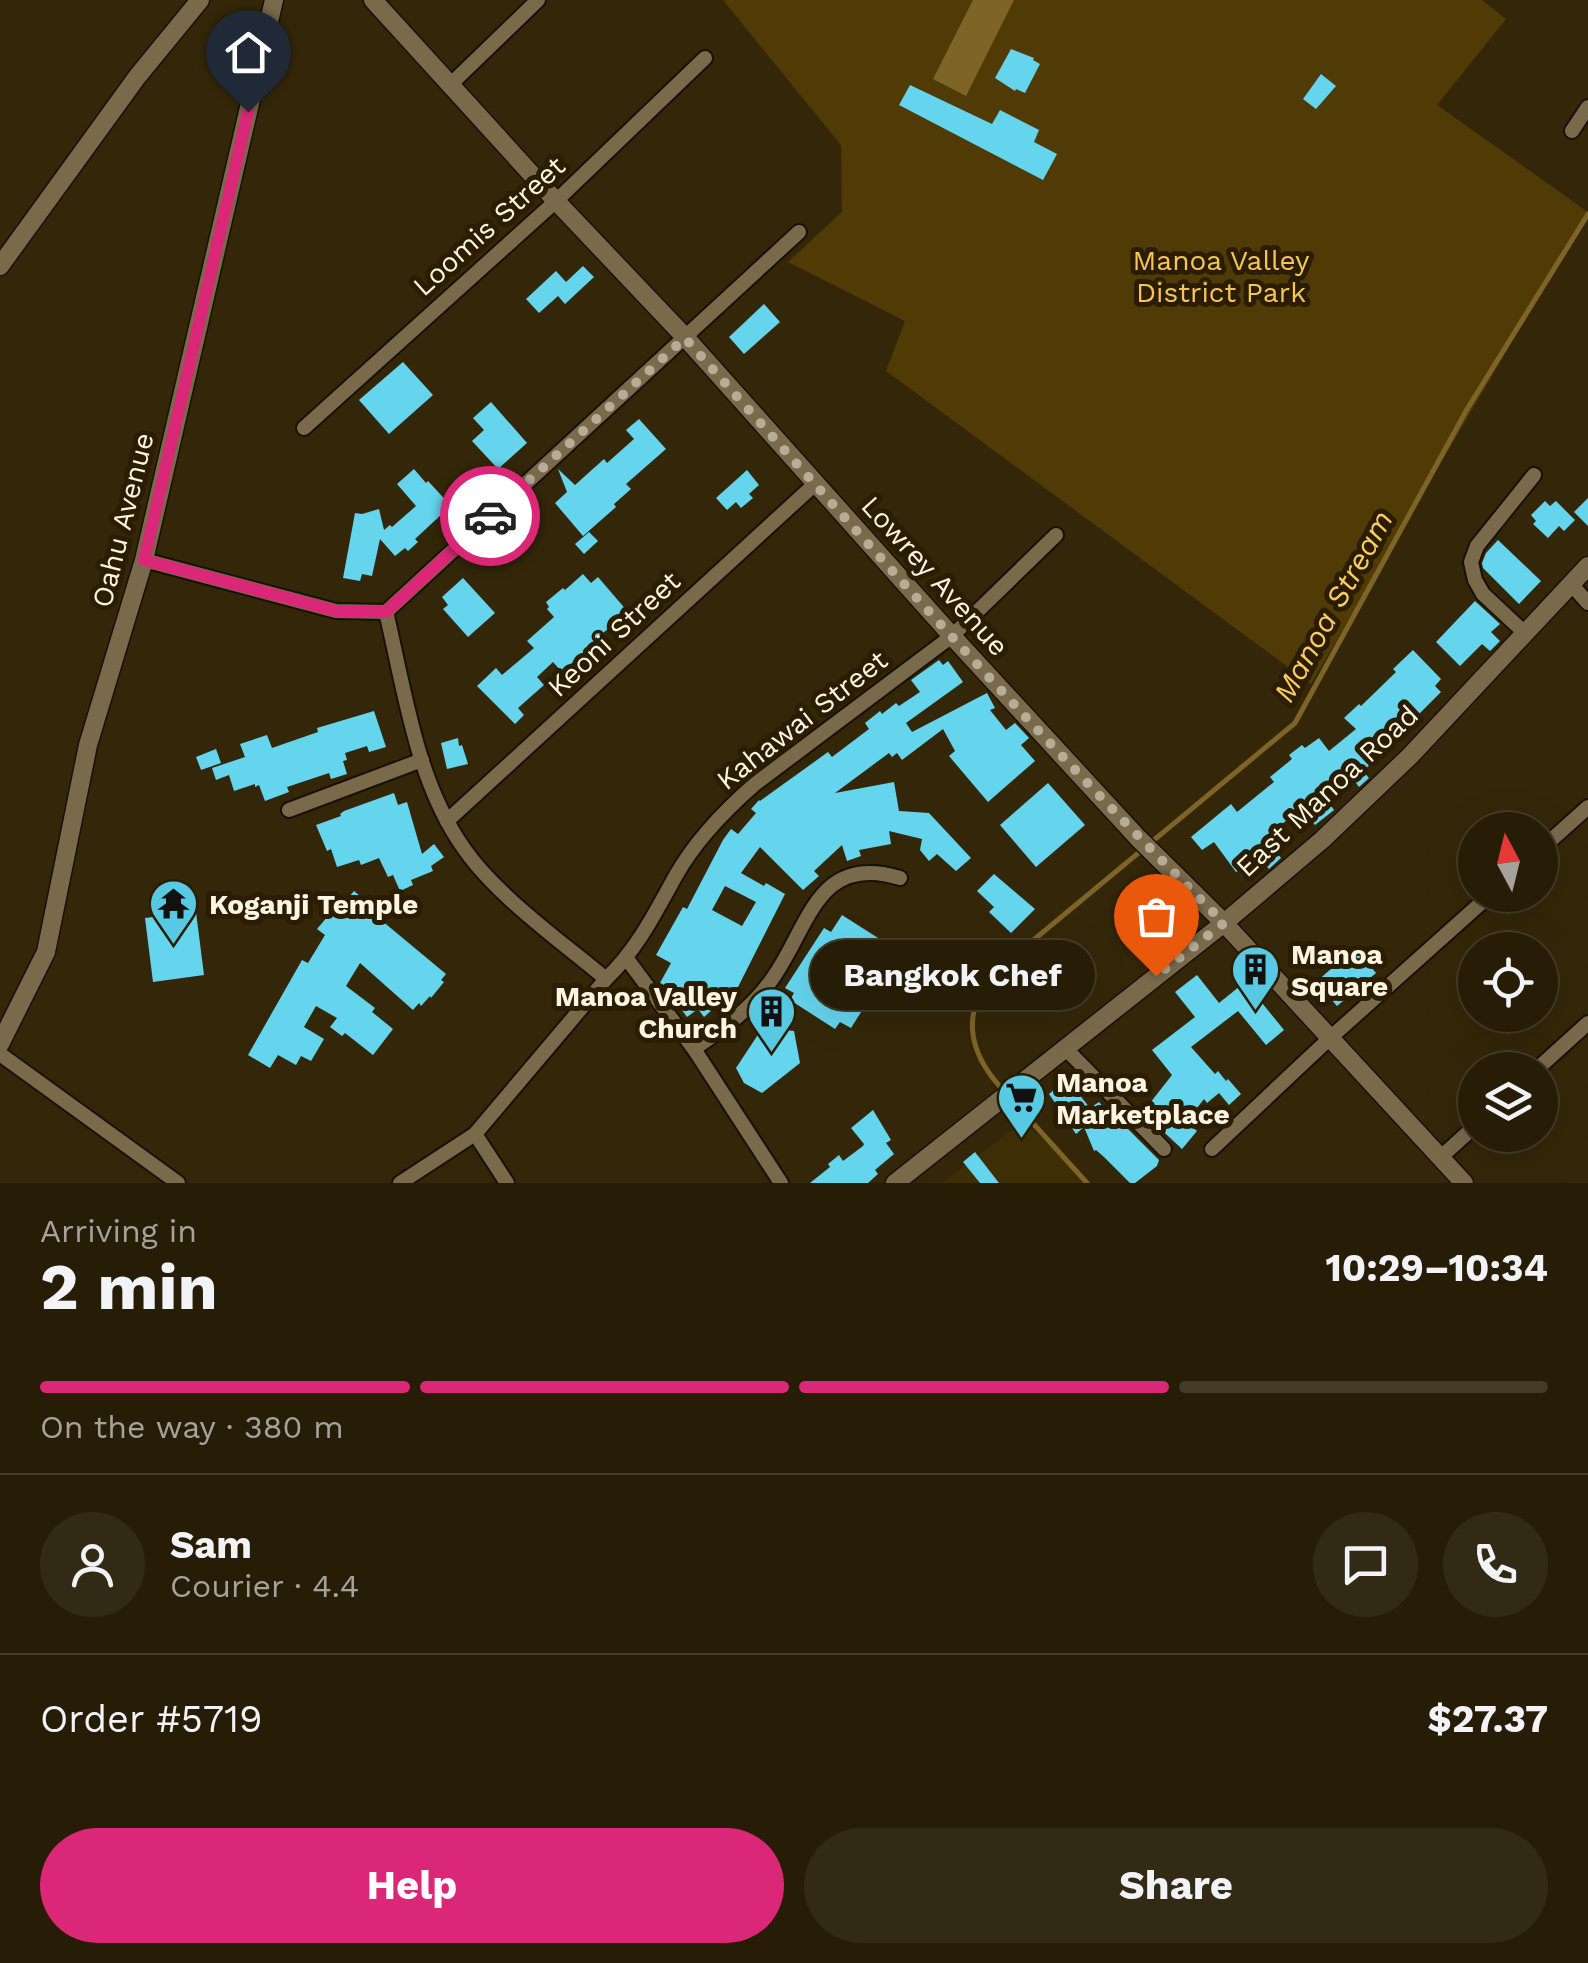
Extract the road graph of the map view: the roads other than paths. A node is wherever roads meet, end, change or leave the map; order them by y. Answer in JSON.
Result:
{"nodes":[{"id":1,"x":200,"y":0,"type":"edge"},
{"id":2,"x":274,"y":0,"type":"edge"},
{"id":3,"x":373,"y":0,"type":"edge"},
{"id":4,"x":538,"y":0,"type":"edge"},
{"id":5,"x":705,"y":58,"type":"dead end"},
{"id":6,"x":450,"y":85,"type":"junction"},
{"id":7,"x":1588,"y":107,"type":"edge"},
{"id":8,"x":1572,"y":131,"type":"dead end"},
{"id":9,"x":556,"y":201,"type":"junction"},
{"id":10,"x":800,"y":232,"type":"dead end"},
{"id":11,"x":0,"y":266,"type":"edge"},
{"id":12,"x":685,"y":338,"type":"junction"},
{"id":13,"x":304,"y":428,"type":"dead end"},
{"id":14,"x":1534,"y":475,"type":"dead end"},
{"id":15,"x":814,"y":484,"type":"junction"},
{"id":16,"x":1056,"y":534,"type":"dead end"},
{"id":17,"x":144,"y":560,"type":"junction"},
{"id":18,"x":1588,"y":566,"type":"edge"},
{"id":19,"x":1571,"y":584,"type":"junction"},
{"id":20,"x":1588,"y":603,"type":"edge"},
{"id":21,"x":386,"y":612,"type":"junction"},
{"id":22,"x":1525,"y":634,"type":"junction"},
{"id":23,"x":952,"y":636,"type":"junction"},
{"id":24,"x":422,"y":760,"type":"junction"},
{"id":25,"x":1588,"y":807,"type":"edge"},
{"id":26,"x":289,"y":810,"type":"dead end"},
{"id":27,"x":447,"y":821,"type":"junction"},
{"id":28,"x":1558,"y":834,"type":"edge"},
{"id":29,"x":900,"y":878,"type":"dead end"},
{"id":30,"x":1471,"y":912,"type":"edge"},
{"id":31,"x":1224,"y":923,"type":"junction"},
{"id":32,"x":627,"y":959,"type":"junction"},
{"id":33,"x":606,"y":980,"type":"junction"},
{"id":34,"x":1588,"y":1023,"type":"edge"},
{"id":35,"x":1329,"y":1039,"type":"junction"},
{"id":36,"x":0,"y":1044,"type":"edge"},
{"id":37,"x":1065,"y":1048,"type":"junction"},
{"id":38,"x":694,"y":1049,"type":"junction"},
{"id":39,"x":1556,"y":1052,"type":"edge"},
{"id":40,"x":0,"y":1054,"type":"edge"},
{"id":41,"x":476,"y":1134,"type":"junction"},
{"id":42,"x":1458,"y":1142,"type":"edge"},
{"id":43,"x":1164,"y":1149,"type":"dead end"},
{"id":44,"x":1212,"y":1149,"type":"dead end"},
{"id":45,"x":1440,"y":1158,"type":"junction"},
{"id":46,"x":178,"y":1183,"type":"edge"},
{"id":47,"x":400,"y":1183,"type":"edge"},
{"id":48,"x":507,"y":1183,"type":"edge"},
{"id":49,"x":781,"y":1183,"type":"edge"},
{"id":50,"x":896,"y":1183,"type":"edge"},
{"id":51,"x":1464,"y":1183,"type":"edge"}],
"edges":[{"from":1,"to":11,"type":"street"},
{"from":2,"to":17,"type":"street","name":"Oahu Avenue"},
{"from":3,"to":6,"type":"street","name":"Lowrey Avenue"},
{"from":4,"to":6,"type":"street"},
{"from":5,"to":9,"type":"street","name":"Loomis Street"},
{"from":6,"to":9,"type":"street","name":"Lowrey Avenue"},
{"from":7,"to":8,"type":"street"},
{"from":9,"to":12,"type":"street","name":"Lowrey Avenue"},
{"from":9,"to":13,"type":"street","name":"Loomis Street"},
{"from":10,"to":12,"type":"street"},
{"from":12,"to":15,"type":"street","name":"Lowrey Avenue"},
{"from":12,"to":21,"type":"street"},
{"from":14,"to":22,"type":"street"},
{"from":15,"to":23,"type":"street","name":"Lowrey Avenue"},
{"from":15,"to":27,"type":"street","name":"Keoni Street"},
{"from":16,"to":23,"type":"street","name":"Kahawai Street"},
{"from":17,"to":21,"type":"street"},
{"from":17,"to":36,"type":"street","name":"Oahu Avenue"},
{"from":18,"to":19,"type":"street","name":"East Manoa Road"},
{"from":19,"to":20,"type":"street"},
{"from":19,"to":22,"type":"street","name":"East Manoa Road"},
{"from":21,"to":24,"type":"street"},
{"from":22,"to":31,"type":"street","name":"East Manoa Road"},
{"from":23,"to":31,"type":"street","name":"Lowrey Avenue"},
{"from":23,"to":32,"type":"street","name":"Kahawai Street"},
{"from":24,"to":26,"type":"street"},
{"from":24,"to":27,"type":"street"},
{"from":25,"to":28,"type":"street"},
{"from":27,"to":33,"type":"street"},
{"from":29,"to":38,"type":"street"},
{"from":30,"to":35,"type":"street"},
{"from":31,"to":35,"type":"street","name":"Lowrey Avenue"},
{"from":31,"to":37,"type":"street","name":"East Manoa Road"},
{"from":32,"to":33,"type":"street","name":"Kahawai Street"},
{"from":32,"to":38,"type":"street"},
{"from":33,"to":41,"type":"street","name":"Kahawai Street"},
{"from":34,"to":39,"type":"street"},
{"from":35,"to":44,"type":"street"},
{"from":35,"to":45,"type":"street","name":"Lowrey Avenue"},
{"from":37,"to":43,"type":"street"},
{"from":37,"to":50,"type":"street","name":"East Manoa Road"},
{"from":38,"to":49,"type":"street"},
{"from":40,"to":46,"type":"street"},
{"from":41,"to":47,"type":"street","name":"Kahawai Street"},
{"from":41,"to":48,"type":"street"},
{"from":42,"to":45,"type":"street"},
{"from":45,"to":51,"type":"street","name":"Lowrey Avenue"}]}
